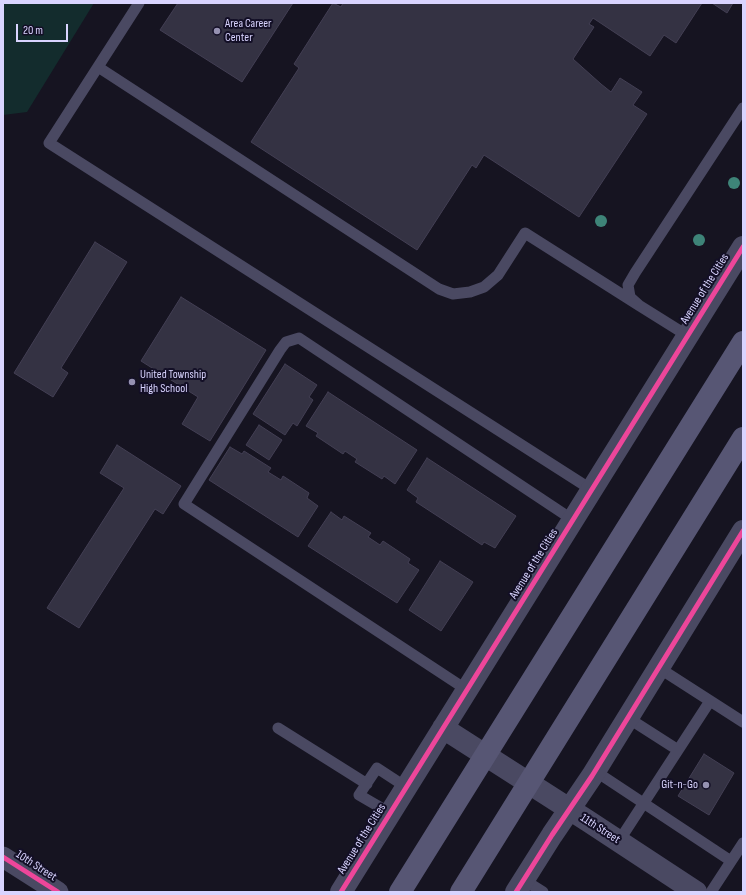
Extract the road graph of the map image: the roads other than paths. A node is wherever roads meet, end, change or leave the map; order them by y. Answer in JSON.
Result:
{"nodes":[{"id":1,"x":139,"y":3,"type":"edge"},
{"id":2,"x":98,"y":67,"type":"junction"},
{"id":3,"x":743,"y":108,"type":"edge"},
{"id":4,"x":743,"y":247,"type":"edge"},
{"id":5,"x":640,"y":306,"type":"junction"},
{"id":6,"x":688,"y":336,"type":"junction"},
{"id":7,"x":743,"y":342,"type":"edge"},
{"id":8,"x":743,"y":438,"type":"edge"},
{"id":9,"x":592,"y":490,"type":"junction"},
{"id":10,"x":573,"y":520,"type":"junction"},
{"id":11,"x":743,"y":531,"type":"edge"},
{"id":12,"x":659,"y":668,"type":"junction"},
{"id":13,"x":467,"y":690,"type":"junction"},
{"id":14,"x":710,"y":701,"type":"junction"},
{"id":15,"x":628,"y":718,"type":"junction"},
{"id":16,"x":743,"y":722,"type":"edge"},
{"id":17,"x":278,"y":728,"type":"dead end"},
{"id":18,"x":443,"y":728,"type":"junction"},
{"id":19,"x":678,"y":750,"type":"junction"},
{"id":20,"x":486,"y":755,"type":"junction"},
{"id":21,"x":595,"y":772,"type":"junction"},
{"id":22,"x":528,"y":783,"type":"junction"},
{"id":23,"x":367,"y":784,"type":"junction"},
{"id":24,"x":406,"y":787,"type":"junction"},
{"id":25,"x":644,"y":804,"type":"junction"},
{"id":26,"x":570,"y":810,"type":"junction"},
{"id":27,"x":390,"y":813,"type":"junction"},
{"id":28,"x":619,"y":841,"type":"junction"},
{"id":29,"x":743,"y":842,"type":"edge"},
{"id":30,"x":3,"y":857,"type":"edge"},
{"id":31,"x":731,"y":862,"type":"junction"},
{"id":32,"x":520,"y":886,"type":"edge"},
{"id":33,"x":58,"y":892,"type":"edge"},
{"id":34,"x":341,"y":892,"type":"edge"},
{"id":35,"x":400,"y":892,"type":"edge"},
{"id":36,"x":461,"y":892,"type":"edge"},
{"id":37,"x":543,"y":892,"type":"edge"},
{"id":38,"x":696,"y":892,"type":"edge"},
{"id":39,"x":711,"y":892,"type":"edge"}],
"edges":[{"from":1,"to":2,"type":"lane"},
{"from":2,"to":5,"type":"lane"},
{"from":2,"to":9,"type":"lane"},
{"from":3,"to":5,"type":"lane"},
{"from":4,"to":6,"type":"street","name":"Avenue of the Cities"},
{"from":5,"to":6,"type":"lane"},
{"from":6,"to":9,"type":"street","name":"Avenue of the Cities"},
{"from":7,"to":20,"type":"main road"},
{"from":8,"to":22,"type":"main road"},
{"from":9,"to":10,"type":"street","name":"Avenue of the Cities"},
{"from":10,"to":13,"type":"street","name":"Avenue of the Cities"},
{"from":10,"to":13,"type":"lane"},
{"from":11,"to":12,"type":"street"},
{"from":12,"to":14,"type":"lane"},
{"from":12,"to":15,"type":"street"},
{"from":13,"to":18,"type":"street","name":"Avenue of the Cities"},
{"from":14,"to":16,"type":"lane"},
{"from":14,"to":19,"type":"lane"},
{"from":15,"to":19,"type":"lane"},
{"from":15,"to":21,"type":"street"},
{"from":17,"to":23,"type":"lane"},
{"from":18,"to":20,"type":"street","name":"11th Street"},
{"from":18,"to":24,"type":"street","name":"Avenue of the Cities"},
{"from":19,"to":25,"type":"lane"},
{"from":20,"to":22,"type":"street","name":"11th Street"},
{"from":20,"to":35,"type":"main road"},
{"from":21,"to":25,"type":"lane"},
{"from":21,"to":26,"type":"street"},
{"from":22,"to":26,"type":"street","name":"11th Street"},
{"from":22,"to":36,"type":"main road"},
{"from":23,"to":24,"type":"lane"},
{"from":23,"to":27,"type":"lane"},
{"from":24,"to":27,"type":"street","name":"Avenue of the Cities"},
{"from":25,"to":28,"type":"lane"},
{"from":25,"to":31,"type":"lane"},
{"from":26,"to":28,"type":"street","name":"11th Street"},
{"from":26,"to":32,"type":"street"},
{"from":27,"to":34,"type":"street","name":"Avenue of the Cities"},
{"from":28,"to":38,"type":"street","name":"11th Street"},
{"from":29,"to":31,"type":"lane"},
{"from":30,"to":33,"type":"street","name":"10th Street"},
{"from":31,"to":39,"type":"lane"},
{"from":32,"to":37,"type":"lane"}]}
